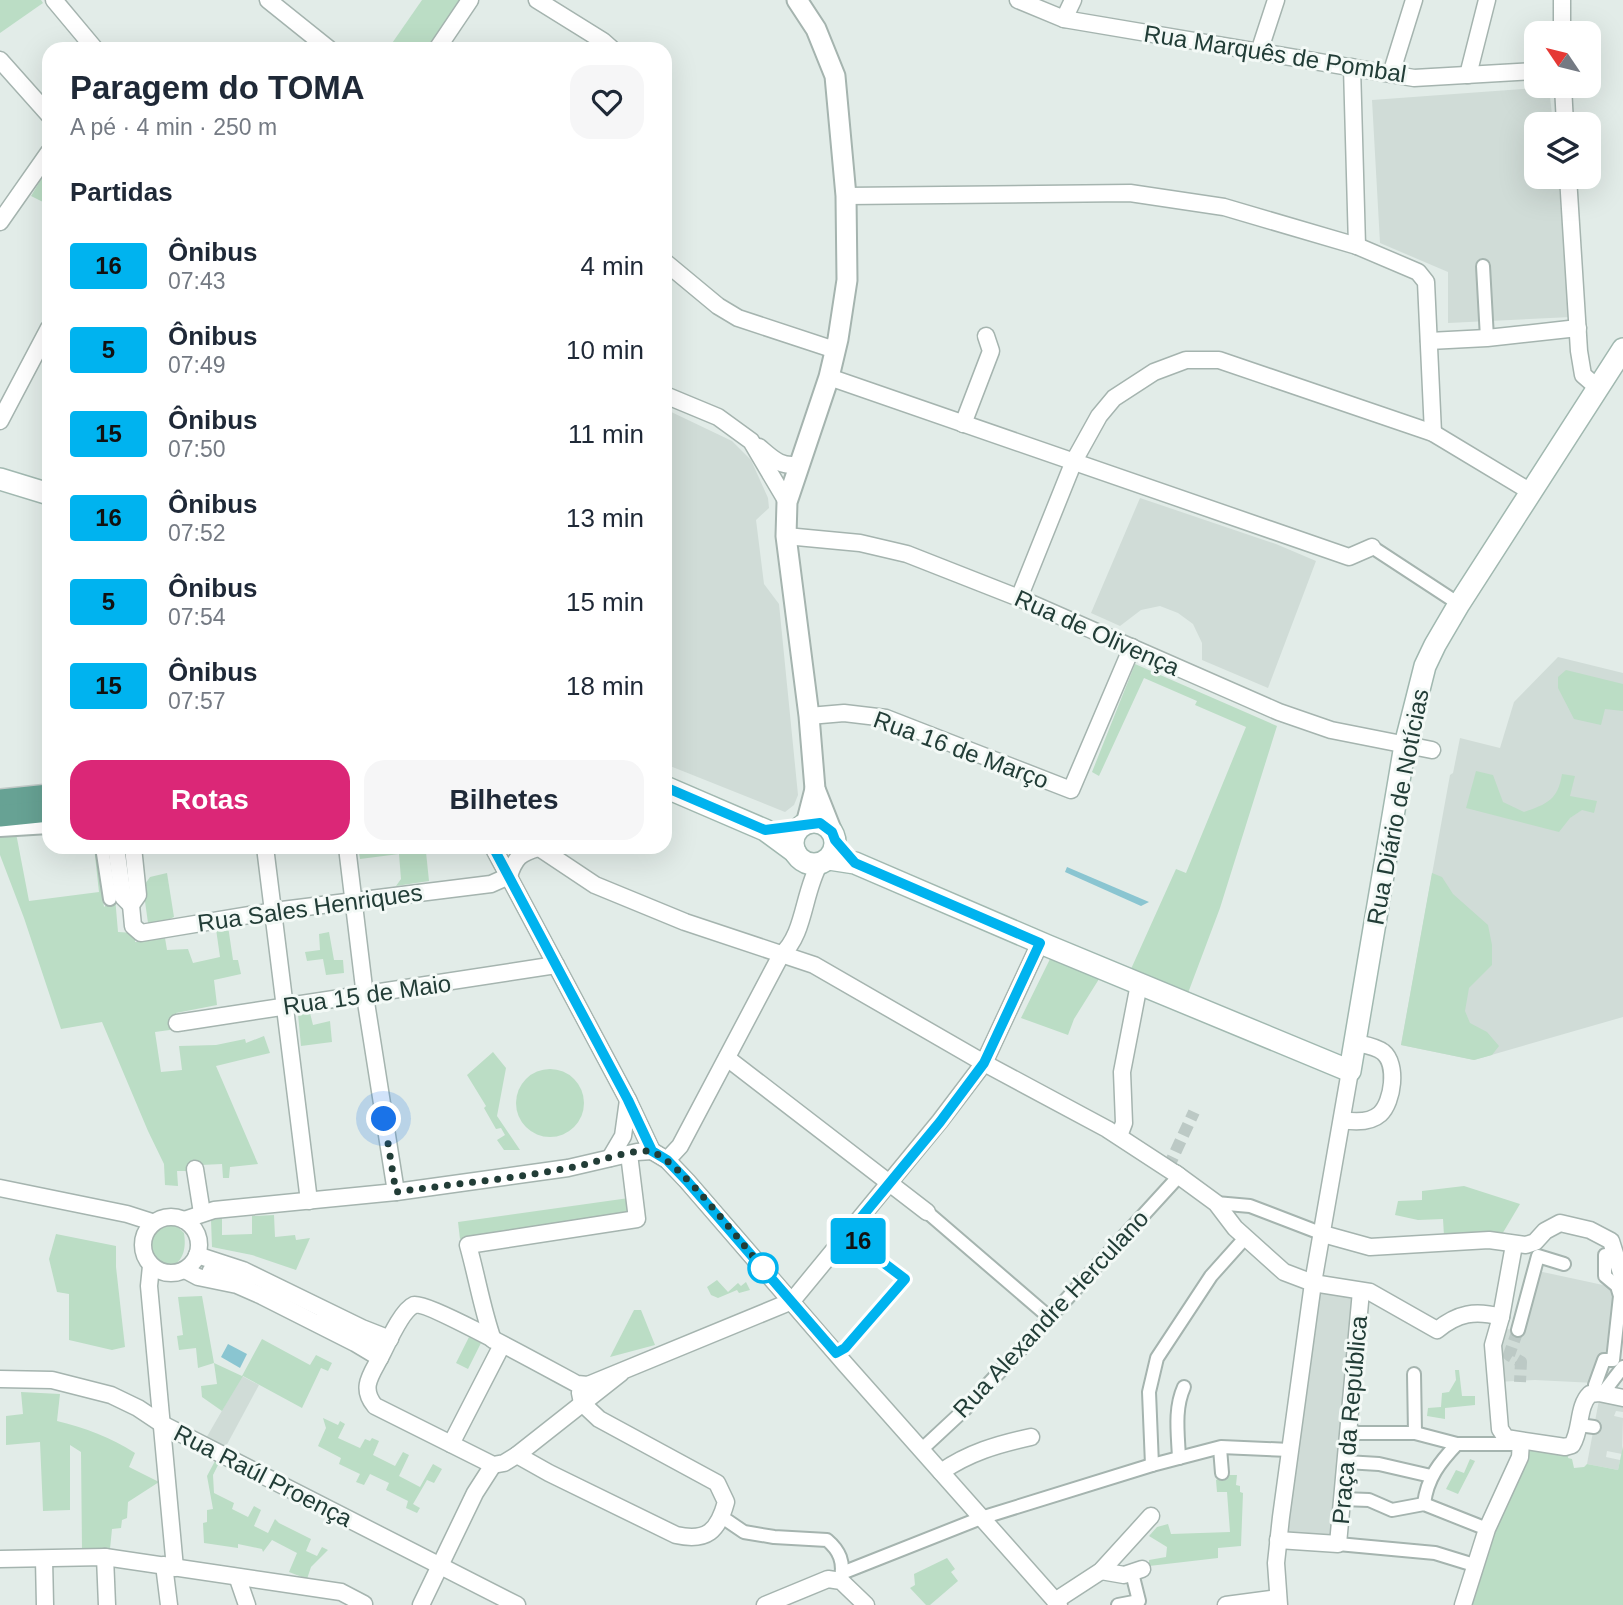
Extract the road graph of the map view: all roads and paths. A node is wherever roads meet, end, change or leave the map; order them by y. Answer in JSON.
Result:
{"nodes":[{"id":1,"x":54,"y":0,"type":"edge"},
{"id":2,"x":268,"y":0,"type":"edge"},
{"id":3,"x":470,"y":0,"type":"edge"},
{"id":4,"x":537,"y":0,"type":"edge"},
{"id":5,"x":797,"y":0,"type":"edge"},
{"id":6,"x":1018,"y":0,"type":"edge"},
{"id":7,"x":1073,"y":0,"type":"edge"},
{"id":8,"x":1276,"y":0,"type":"edge"},
{"id":9,"x":1414,"y":0,"type":"edge"},
{"id":10,"x":1487,"y":0,"type":"edge"},
{"id":11,"x":1562,"y":0,"type":"edge"},
{"id":12,"x":1064,"y":19,"type":"junction"},
{"id":13,"x":1562,"y":21,"type":"edge"},
{"id":14,"x":89,"y":42,"type":"edge"},
{"id":15,"x":319,"y":42,"type":"edge"},
{"id":16,"x":442,"y":42,"type":"edge"},
{"id":17,"x":601,"y":42,"type":"edge"},
{"id":18,"x":1259,"y":51,"type":"junction"},
{"id":19,"x":0,"y":60,"type":"edge"},
{"id":20,"x":1352,"y":67,"type":"junction"},
{"id":21,"x":1524,"y":72,"type":"edge"},
{"id":22,"x":1391,"y":74,"type":"junction"},
{"id":23,"x":1468,"y":75,"type":"junction"},
{"id":24,"x":42,"y":107,"type":"edge"},
{"id":25,"x":42,"y":162,"type":"edge"},
{"id":26,"x":1569,"y":189,"type":"edge"},
{"id":27,"x":846,"y":197,"type":"junction"},
{"id":28,"x":0,"y":222,"type":"edge"},
{"id":29,"x":1357,"y":246,"type":"junction"},
{"id":30,"x":1483,"y":266,"type":"dead end"},
{"id":31,"x":672,"y":268,"type":"edge"},
{"id":32,"x":1578,"y":328,"type":"junction"},
{"id":33,"x":986,"y":337,"type":"dead end"},
{"id":34,"x":1487,"y":338,"type":"junction"},
{"id":35,"x":42,"y":341,"type":"edge"},
{"id":36,"x":1429,"y":341,"type":"junction"},
{"id":37,"x":1623,"y":349,"type":"edge"},
{"id":38,"x":835,"y":350,"type":"junction"},
{"id":39,"x":829,"y":377,"type":"junction"},
{"id":40,"x":1598,"y":388,"type":"junction"},
{"id":41,"x":672,"y":397,"type":"edge"},
{"id":42,"x":0,"y":421,"type":"edge"},
{"id":43,"x":963,"y":424,"type":"junction"},
{"id":44,"x":1433,"y":433,"type":"junction"},
{"id":45,"x":751,"y":441,"type":"junction"},
{"id":46,"x":1074,"y":461,"type":"junction"},
{"id":47,"x":800,"y":464,"type":"junction"},
{"id":48,"x":0,"y":480,"type":"edge"},
{"id":49,"x":42,"y":492,"type":"edge"},
{"id":50,"x":1531,"y":492,"type":"junction"},
{"id":51,"x":787,"y":502,"type":"junction"},
{"id":52,"x":786,"y":536,"type":"junction"},
{"id":53,"x":1372,"y":547,"type":"joint"},
{"id":54,"x":1019,"y":598,"type":"junction"},
{"id":55,"x":1459,"y":604,"type":"junction"},
{"id":56,"x":1132,"y":647,"type":"junction"},
{"id":57,"x":809,"y":716,"type":"junction"},
{"id":58,"x":1405,"y":745,"type":"junction"},
{"id":59,"x":1432,"y":750,"type":"dead end"},
{"id":60,"x":815,"y":789,"type":"junction"},
{"id":61,"x":672,"y":790,"type":"edge"},
{"id":62,"x":42,"y":796,"type":"edge"},
{"id":63,"x":0,"y":800,"type":"edge"},
{"id":64,"x":42,"y":812,"type":"edge"},
{"id":65,"x":0,"y":816,"type":"edge"},
{"id":66,"x":804,"y":825,"type":"junction"},
{"id":67,"x":42,"y":827,"type":"edge"},
{"id":68,"x":0,"y":830,"type":"edge"},
{"id":69,"x":765,"y":830,"type":"junction"},
{"id":70,"x":103,"y":854,"type":"edge"},
{"id":71,"x":117,"y":854,"type":"edge"},
{"id":72,"x":134,"y":854,"type":"edge"},
{"id":73,"x":266,"y":854,"type":"edge"},
{"id":74,"x":347,"y":854,"type":"edge"},
{"id":75,"x":497,"y":854,"type":"edge"},
{"id":76,"x":521,"y":854,"type":"edge"},
{"id":77,"x":548,"y":854,"type":"edge"},
{"id":78,"x":818,"y":855,"type":"junction"},
{"id":79,"x":509,"y":876,"type":"junction"},
{"id":80,"x":110,"y":899,"type":"dead end"},
{"id":81,"x":355,"y":900,"type":"junction"},
{"id":82,"x":131,"y":905,"type":"junction"},
{"id":83,"x":274,"y":911,"type":"junction"},
{"id":84,"x":1040,"y":943,"type":"junction"},
{"id":85,"x":781,"y":955,"type":"junction"},
{"id":86,"x":556,"y":965,"type":"junction"},
{"id":87,"x":1139,"y":984,"type":"junction"},
{"id":88,"x":365,"y":996,"type":"junction"},
{"id":89,"x":286,"y":1007,"type":"junction"},
{"id":90,"x":177,"y":1023,"type":"dead end"},
{"id":91,"x":1356,"y":1043,"type":"junction"},
{"id":92,"x":727,"y":1058,"type":"junction"},
{"id":93,"x":984,"y":1063,"type":"junction"},
{"id":94,"x":1350,"y":1071,"type":"junction"},
{"id":95,"x":628,"y":1100,"type":"junction"},
{"id":96,"x":1342,"y":1120,"type":"junction"},
{"id":97,"x":1119,"y":1136,"type":"junction"},
{"id":98,"x":652,"y":1151,"type":"junction"},
{"id":99,"x":629,"y":1154,"type":"junction"},
{"id":100,"x":610,"y":1158,"type":"junction"},
{"id":101,"x":667,"y":1160,"type":"junction"},
{"id":102,"x":195,"y":1169,"type":"dead end"},
{"id":103,"x":1177,"y":1174,"type":"junction"},
{"id":104,"x":889,"y":1183,"type":"junction"},
{"id":105,"x":0,"y":1188,"type":"edge"},
{"id":106,"x":396,"y":1192,"type":"junction"},
{"id":107,"x":309,"y":1201,"type":"junction"},
{"id":108,"x":1216,"y":1203,"type":"junction"},
{"id":109,"x":927,"y":1212,"type":"joint"},
{"id":110,"x":202,"y":1213,"type":"junction"},
{"id":111,"x":152,"y":1223,"type":"junction"},
{"id":112,"x":188,"y":1224,"type":"junction"},
{"id":113,"x":1323,"y":1234,"type":"junction"},
{"id":114,"x":1245,"y":1238,"type":"junction"},
{"id":115,"x":1514,"y":1245,"type":"junction"},
{"id":116,"x":197,"y":1255,"type":"junction"},
{"id":117,"x":1605,"y":1255,"type":"dead end"},
{"id":118,"x":1564,"y":1264,"type":"dead end"},
{"id":119,"x":151,"y":1266,"type":"junction"},
{"id":120,"x":185,"y":1270,"type":"junction"},
{"id":121,"x":209,"y":1270,"type":"dead end"},
{"id":122,"x":1623,"y":1279,"type":"edge"},
{"id":123,"x":1313,"y":1283,"type":"junction"},
{"id":124,"x":1361,"y":1291,"type":"junction"},
{"id":125,"x":792,"y":1301,"type":"junction"},
{"id":126,"x":1049,"y":1317,"type":"junction"},
{"id":127,"x":1499,"y":1322,"type":"junction"},
{"id":128,"x":1518,"y":1330,"type":"tunnel mouth"},
{"id":129,"x":497,"y":1343,"type":"junction"},
{"id":130,"x":385,"y":1349,"type":"junction"},
{"id":131,"x":1623,"y":1367,"type":"edge"},
{"id":132,"x":621,"y":1373,"type":"junction"},
{"id":133,"x":1413,"y":1374,"type":"dead end"},
{"id":134,"x":0,"y":1379,"type":"edge"},
{"id":135,"x":578,"y":1384,"type":"junction"},
{"id":136,"x":1184,"y":1387,"type":"dead end"},
{"id":137,"x":1597,"y":1389,"type":"junction"},
{"id":138,"x":1623,"y":1391,"type":"edge"},
{"id":139,"x":1623,"y":1398,"type":"edge"},
{"id":140,"x":582,"y":1403,"type":"junction"},
{"id":141,"x":162,"y":1424,"type":"junction"},
{"id":142,"x":1348,"y":1433,"type":"junction"},
{"id":143,"x":1415,"y":1433,"type":"junction"},
{"id":144,"x":1031,"y":1437,"type":"dead end"},
{"id":145,"x":1521,"y":1441,"type":"junction"},
{"id":146,"x":451,"y":1444,"type":"junction"},
{"id":147,"x":1457,"y":1444,"type":"junction"},
{"id":148,"x":1220,"y":1448,"type":"junction"},
{"id":149,"x":921,"y":1450,"type":"junction"},
{"id":150,"x":1290,"y":1450,"type":"junction"},
{"id":151,"x":1179,"y":1458,"type":"junction"},
{"id":152,"x":505,"y":1461,"type":"junction"},
{"id":153,"x":1346,"y":1462,"type":"junction"},
{"id":154,"x":1152,"y":1465,"type":"junction"},
{"id":155,"x":941,"y":1472,"type":"junction"},
{"id":156,"x":1222,"y":1474,"type":"dead end"},
{"id":157,"x":1431,"y":1476,"type":"junction"},
{"id":158,"x":1342,"y":1499,"type":"junction"},
{"id":159,"x":1424,"y":1504,"type":"junction"},
{"id":160,"x":1151,"y":1516,"type":"dead end"},
{"id":161,"x":722,"y":1517,"type":"junction"},
{"id":162,"x":981,"y":1518,"type":"junction"},
{"id":163,"x":1487,"y":1529,"type":"junction"},
{"id":164,"x":1278,"y":1540,"type":"junction"},
{"id":165,"x":1338,"y":1544,"type":"junction"},
{"id":166,"x":105,"y":1558,"type":"junction"},
{"id":167,"x":0,"y":1559,"type":"edge"},
{"id":168,"x":44,"y":1559,"type":"junction"},
{"id":169,"x":1474,"y":1565,"type":"junction"},
{"id":170,"x":169,"y":1567,"type":"junction"},
{"id":171,"x":439,"y":1567,"type":"junction"},
{"id":172,"x":1101,"y":1570,"type":"junction"},
{"id":173,"x":1137,"y":1571,"type":"joint"},
{"id":174,"x":238,"y":1578,"type":"junction"},
{"id":175,"x":845,"y":1581,"type":"junction"},
{"id":176,"x":1278,"y":1601,"type":"edge"},
{"id":177,"x":1057,"y":1603,"type":"edge"},
{"id":178,"x":364,"y":1604,"type":"edge"},
{"id":179,"x":45,"y":1605,"type":"edge"},
{"id":180,"x":107,"y":1605,"type":"edge"},
{"id":181,"x":169,"y":1605,"type":"edge"},
{"id":182,"x":247,"y":1605,"type":"edge"},
{"id":183,"x":421,"y":1605,"type":"edge"},
{"id":184,"x":517,"y":1605,"type":"edge"},
{"id":185,"x":765,"y":1605,"type":"edge"},
{"id":186,"x":866,"y":1605,"type":"edge"},
{"id":187,"x":1118,"y":1605,"type":"edge"},
{"id":188,"x":1226,"y":1605,"type":"edge"},
{"id":189,"x":1462,"y":1605,"type":"edge"}],
"edges":[{"from":1,"to":14,"type":"street"},
{"from":2,"to":15,"type":"street"},
{"from":3,"to":16,"type":"street"},
{"from":4,"to":17,"type":"street"},
{"from":5,"to":27,"type":"street"},
{"from":6,"to":12,"type":"street","name":"Rua Marquês de Pombal"},
{"from":7,"to":12,"type":"street"},
{"from":8,"to":18,"type":"street"},
{"from":9,"to":22,"type":"street"},
{"from":10,"to":23,"type":"street"},
{"from":11,"to":13,"type":"street"},
{"from":12,"to":18,"type":"street","name":"Rua Marquês de Pombal"},
{"from":18,"to":20,"type":"street","name":"Rua Marquês de Pombal"},
{"from":19,"to":24,"type":"street"},
{"from":20,"to":22,"type":"street","name":"Rua Marquês de Pombal"},
{"from":20,"to":29,"type":"street"},
{"from":21,"to":23,"type":"street","name":"Rua Marquês de Pombal"},
{"from":22,"to":23,"type":"street","name":"Rua Marquês de Pombal"},
{"from":25,"to":28,"type":"street"},
{"from":26,"to":32,"type":"street"},
{"from":27,"to":29,"type":"street"},
{"from":27,"to":38,"type":"street"},
{"from":29,"to":36,"type":"street"},
{"from":30,"to":34,"type":"street"},
{"from":31,"to":38,"type":"street"},
{"from":32,"to":34,"type":"street"},
{"from":32,"to":40,"type":"street"},
{"from":33,"to":43,"type":"street"},
{"from":34,"to":36,"type":"street"},
{"from":35,"to":42,"type":"street"},
{"from":36,"to":44,"type":"street"},
{"from":37,"to":40,"type":"main road","name":"Rua Diário de Notícias"},
{"from":38,"to":39,"type":"street"},
{"from":39,"to":43,"type":"street"},
{"from":39,"to":47,"type":"street"},
{"from":40,"to":50,"type":"main road","name":"Rua Diário de Notícias"},
{"from":41,"to":45,"type":"street"},
{"from":43,"to":46,"type":"street"},
{"from":44,"to":46,"type":"street"},
{"from":44,"to":50,"type":"street"},
{"from":45,"to":47,"type":"street"},
{"from":45,"to":51,"type":"street"},
{"from":46,"to":53,"type":"street"},
{"from":46,"to":54,"type":"street"},
{"from":47,"to":51,"type":"street"},
{"from":48,"to":49,"type":"main road"},
{"from":50,"to":55,"type":"main road","name":"Rua Diário de Notícias"},
{"from":51,"to":52,"type":"street"},
{"from":52,"to":54,"type":"street","name":"Rua de Olivença"},
{"from":52,"to":57,"type":"street"},
{"from":53,"to":55,"type":"street"},
{"from":54,"to":56,"type":"street","name":"Rua de Olivença"},
{"from":55,"to":58,"type":"main road","name":"Rua Diário de Notícias"},
{"from":56,"to":57,"type":"street","name":"Rua 16 de Março"},
{"from":56,"to":58,"type":"street","name":"Rua de Olivença"},
{"from":57,"to":60,"type":"street"},
{"from":58,"to":59,"type":"street","name":"Rua de Olivença"},
{"from":58,"to":91,"type":"main road","name":"Rua Diário de Notícias"},
{"from":60,"to":66,"type":"street"},
{"from":60,"to":78,"type":"street"},
{"from":61,"to":69,"type":"main road"},
{"from":62,"to":63,"type":"main road"},
{"from":64,"to":65,"type":"main road"},
{"from":66,"to":69,"type":"main road"},
{"from":66,"to":78,"type":"main road"},
{"from":66,"to":78,"type":"main road"},
{"from":67,"to":68,"type":"street"},
{"from":69,"to":78,"type":"main road"},
{"from":70,"to":80,"type":"street"},
{"from":71,"to":82,"type":"street","name":"Rua Sales Henriques"},
{"from":72,"to":82,"type":"street"},
{"from":73,"to":83,"type":"street"},
{"from":74,"to":81,"type":"street"},
{"from":75,"to":79,"type":"street"},
{"from":76,"to":79,"type":"street"},
{"from":77,"to":85,"type":"street"},
{"from":78,"to":84,"type":"main road"},
{"from":78,"to":85,"type":"street"},
{"from":79,"to":81,"type":"street","name":"Rua Sales Henriques"},
{"from":79,"to":86,"type":"street"},
{"from":81,"to":83,"type":"street","name":"Rua Sales Henriques"},
{"from":81,"to":88,"type":"street"},
{"from":82,"to":83,"type":"street","name":"Rua Sales Henriques"},
{"from":83,"to":89,"type":"street"},
{"from":84,"to":87,"type":"main road"},
{"from":84,"to":93,"type":"street"},
{"from":85,"to":92,"type":"street"},
{"from":85,"to":93,"type":"street"},
{"from":86,"to":88,"type":"street","name":"Rua 15 de Maio"},
{"from":86,"to":95,"type":"street"},
{"from":87,"to":94,"type":"main road"},
{"from":87,"to":97,"type":"street"},
{"from":88,"to":89,"type":"street","name":"Rua 15 de Maio"},
{"from":88,"to":106,"type":"street"},
{"from":89,"to":90,"type":"street","name":"Rua 15 de Maio"},
{"from":89,"to":107,"type":"street"},
{"from":91,"to":94,"type":"main road","name":"Rua Diário de Notícias"},
{"from":91,"to":96,"type":"street"},
{"from":92,"to":101,"type":"street"},
{"from":92,"to":104,"type":"street"},
{"from":93,"to":97,"type":"street"},
{"from":93,"to":104,"type":"street"},
{"from":94,"to":96,"type":"street","name":"Rua Diário de Notícias"},
{"from":95,"to":98,"type":"street"},
{"from":95,"to":100,"type":"street"},
{"from":96,"to":113,"type":"street","name":"Rua Diário de Notícias"},
{"from":97,"to":103,"type":"street"},
{"from":98,"to":99,"type":"street"},
{"from":98,"to":101,"type":"street"},
{"from":99,"to":100,"type":"street"},
{"from":99,"to":129,"type":"street"},
{"from":100,"to":106,"type":"street"},
{"from":101,"to":125,"type":"street"},
{"from":102,"to":110,"type":"street"},
{"from":103,"to":108,"type":"street"},
{"from":103,"to":126,"type":"street","name":"Rua Alexandre Herculano"},
{"from":104,"to":109,"type":"street"},
{"from":104,"to":125,"type":"street"},
{"from":105,"to":111,"type":"street"},
{"from":106,"to":107,"type":"street"},
{"from":107,"to":110,"type":"street"},
{"from":108,"to":113,"type":"street"},
{"from":108,"to":114,"type":"street"},
{"from":109,"to":126,"type":"street"},
{"from":110,"to":112,"type":"street"},
{"from":111,"to":112,"type":"street"},
{"from":111,"to":119,"type":"street"},
{"from":112,"to":116,"type":"street"},
{"from":113,"to":115,"type":"street"},
{"from":113,"to":123,"type":"street","name":"Rua Diário de Notícias"},
{"from":114,"to":123,"type":"street"},
{"from":114,"to":154,"type":"street"},
{"from":115,"to":122,"type":"street"},
{"from":115,"to":127,"type":"street"},
{"from":116,"to":120,"type":"street"},
{"from":116,"to":130,"type":"street"},
{"from":117,"to":137,"type":"street"},
{"from":118,"to":128,"type":"street"},
{"from":119,"to":120,"type":"street"},
{"from":119,"to":141,"type":"street"},
{"from":120,"to":130,"type":"street"},
{"from":121,"to":130,"type":"street"},
{"from":123,"to":124,"type":"street","name":"Praça da República"},
{"from":123,"to":150,"type":"street","name":"Praça da República"},
{"from":124,"to":127,"type":"street"},
{"from":124,"to":142,"type":"street","name":"Praça da República"},
{"from":125,"to":132,"type":"street"},
{"from":125,"to":149,"type":"street"},
{"from":126,"to":149,"type":"street","name":"Rua Alexandre Herculano"},
{"from":127,"to":145,"type":"street"},
{"from":129,"to":130,"type":"street"},
{"from":129,"to":135,"type":"street"},
{"from":129,"to":146,"type":"street"},
{"from":130,"to":146,"type":"street"},
{"from":131,"to":138,"type":"street"},
{"from":132,"to":135,"type":"street"},
{"from":132,"to":140,"type":"street"},
{"from":133,"to":143,"type":"street"},
{"from":134,"to":141,"type":"street","name":"Rua Raúl Proença"},
{"from":135,"to":140,"type":"street"},
{"from":136,"to":151,"type":"street"},
{"from":137,"to":139,"type":"street"},
{"from":137,"to":145,"type":"street"},
{"from":140,"to":152,"type":"street"},
{"from":140,"to":161,"type":"street"},
{"from":141,"to":170,"type":"street"},
{"from":141,"to":171,"type":"street","name":"Rua Raúl Proença"},
{"from":142,"to":143,"type":"street"},
{"from":142,"to":153,"type":"street","name":"Praça da República"},
{"from":143,"to":147,"type":"street"},
{"from":144,"to":155,"type":"street"},
{"from":145,"to":147,"type":"street"},
{"from":145,"to":163,"type":"street"},
{"from":146,"to":152,"type":"street"},
{"from":147,"to":157,"type":"street"},
{"from":148,"to":150,"type":"street"},
{"from":148,"to":151,"type":"street"},
{"from":148,"to":156,"type":"street"},
{"from":149,"to":155,"type":"street"},
{"from":150,"to":164,"type":"street","name":"Praça da República"},
{"from":151,"to":154,"type":"street"},
{"from":152,"to":161,"type":"street"},
{"from":152,"to":171,"type":"street"},
{"from":153,"to":157,"type":"street"},
{"from":153,"to":158,"type":"street","name":"Praça da República"},
{"from":154,"to":162,"type":"street"},
{"from":155,"to":162,"type":"street"},
{"from":157,"to":159,"type":"street"},
{"from":158,"to":159,"type":"street"},
{"from":158,"to":165,"type":"street","name":"Praça da República"},
{"from":159,"to":163,"type":"street"},
{"from":160,"to":172,"type":"street"},
{"from":161,"to":175,"type":"street"},
{"from":162,"to":175,"type":"street"},
{"from":162,"to":177,"type":"street"},
{"from":163,"to":169,"type":"street"},
{"from":164,"to":165,"type":"street","name":"Praça da República"},
{"from":164,"to":176,"type":"street"},
{"from":165,"to":169,"type":"street"},
{"from":166,"to":168,"type":"street"},
{"from":166,"to":170,"type":"street"},
{"from":166,"to":180,"type":"street"},
{"from":167,"to":168,"type":"street"},
{"from":168,"to":179,"type":"street"},
{"from":169,"to":189,"type":"street"},
{"from":170,"to":174,"type":"street"},
{"from":170,"to":181,"type":"street"},
{"from":171,"to":183,"type":"street"},
{"from":171,"to":184,"type":"street","name":"Rua Raúl Proença"},
{"from":172,"to":173,"type":"street"},
{"from":172,"to":177,"type":"street"},
{"from":173,"to":187,"type":"street"},
{"from":174,"to":178,"type":"street"},
{"from":174,"to":182,"type":"street"},
{"from":175,"to":185,"type":"street"},
{"from":175,"to":186,"type":"street"},
{"from":176,"to":188,"type":"street"}]}
